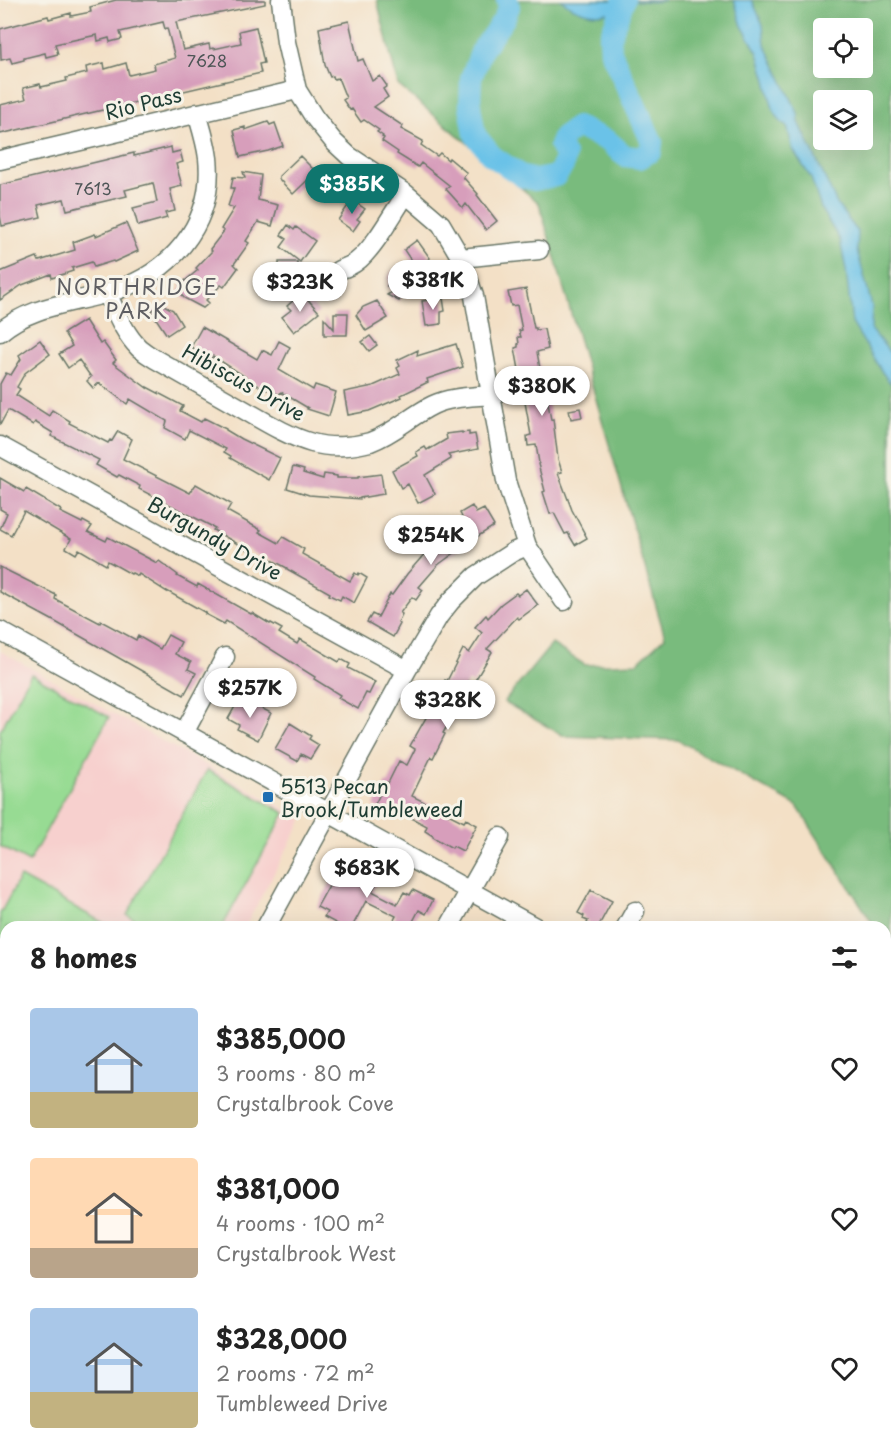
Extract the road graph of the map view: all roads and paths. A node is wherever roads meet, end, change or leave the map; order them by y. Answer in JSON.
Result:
{"nodes":[{"id":1,"x":281,"y":0,"type":"edge"},
{"id":2,"x":297,"y":90,"type":"junction"},
{"id":3,"x":197,"y":113,"type":"junction"},
{"id":4,"x":0,"y":160,"type":"edge"},
{"id":5,"x":406,"y":194,"type":"junction"},
{"id":6,"x":539,"y":250,"type":"dead end"},
{"id":7,"x":461,"y":258,"type":"junction"},
{"id":8,"x":339,"y":270,"type":"dead end"},
{"id":9,"x":107,"y":293,"type":"junction"},
{"id":10,"x":0,"y":332,"type":"edge"},
{"id":11,"x":491,"y":394,"type":"junction"},
{"id":12,"x":0,"y":446,"type":"edge"},
{"id":13,"x":527,"y":546,"type":"junction"},
{"id":14,"x":564,"y":601,"type":"dead end"},
{"id":15,"x":0,"y":632,"type":"edge"},
{"id":16,"x":225,"y":657,"type":"dead end"},
{"id":17,"x":407,"y":670,"type":"junction"},
{"id":18,"x":184,"y":733,"type":"junction"},
{"id":19,"x":329,"y":813,"type":"junction"},
{"id":20,"x":500,"y":837,"type":"dead end"},
{"id":21,"x":470,"y":890,"type":"junction"},
{"id":22,"x":635,"y":910,"type":"dead end"},
{"id":23,"x":269,"y":921,"type":"edge"},
{"id":24,"x":452,"y":921,"type":"edge"},
{"id":25,"x":524,"y":921,"type":"edge"},
{"id":26,"x":629,"y":921,"type":"edge"}],
"edges":[{"from":1,"to":2,"type":"street"},
{"from":2,"to":3,"type":"street","name":"Rio Pass"},
{"from":2,"to":5,"type":"street"},
{"from":3,"to":4,"type":"street","name":"Rio Pass"},
{"from":3,"to":9,"type":"street"},
{"from":5,"to":7,"type":"street"},
{"from":5,"to":8,"type":"street"},
{"from":6,"to":7,"type":"street"},
{"from":7,"to":11,"type":"street"},
{"from":9,"to":10,"type":"street"},
{"from":9,"to":11,"type":"street","name":"Hibiscus Drive"},
{"from":11,"to":13,"type":"street"},
{"from":12,"to":17,"type":"street","name":"Burgundy Drive"},
{"from":13,"to":14,"type":"street"},
{"from":13,"to":17,"type":"street"},
{"from":15,"to":18,"type":"street"},
{"from":16,"to":18,"type":"street"},
{"from":17,"to":19,"type":"street"},
{"from":18,"to":19,"type":"street"},
{"from":19,"to":21,"type":"street"},
{"from":19,"to":23,"type":"street"},
{"from":20,"to":21,"type":"street"},
{"from":21,"to":24,"type":"street"},
{"from":21,"to":25,"type":"street"},
{"from":22,"to":26,"type":"street"}]}
